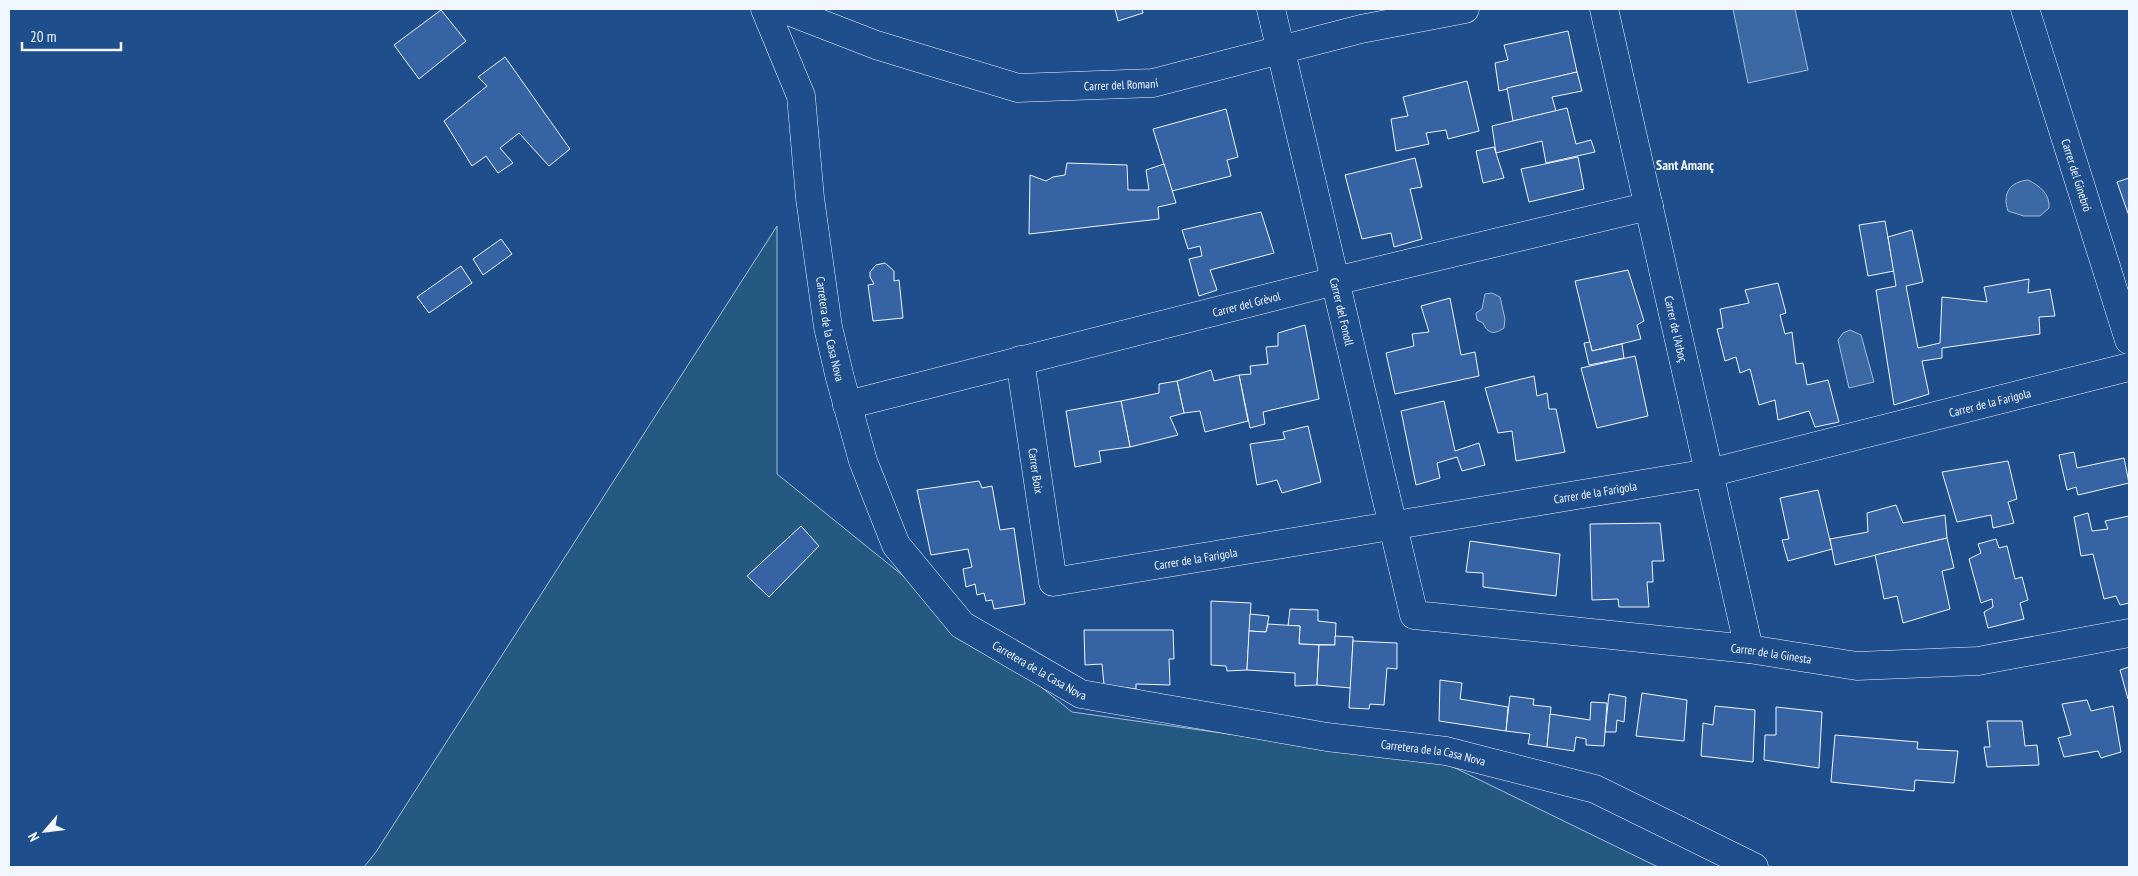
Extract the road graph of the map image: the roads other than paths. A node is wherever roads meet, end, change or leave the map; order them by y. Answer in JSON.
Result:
{"nodes":[{"id":1,"x":765,"y":9,"type":"edge"},
{"id":2,"x":783,"y":9,"type":"edge"},
{"id":3,"x":1271,"y":9,"type":"edge"},
{"id":4,"x":1465,"y":9,"type":"edge"},
{"id":5,"x":1604,"y":9,"type":"edge"},
{"id":6,"x":2025,"y":9,"type":"edge"},
{"id":7,"x":1280,"y":51,"type":"junction"},
{"id":8,"x":1648,"y":206,"type":"junction"},
{"id":9,"x":1335,"y":281,"type":"junction"},
{"id":10,"x":2129,"y":340,"type":"edge"},
{"id":11,"x":1020,"y":360,"type":"junction"},
{"id":12,"x":2129,"y":367,"type":"edge"},
{"id":13,"x":847,"y":405,"type":"junction"},
{"id":14,"x":1709,"y":473,"type":"junction"},
{"id":15,"x":1392,"y":524,"type":"junction"},
{"id":16,"x":1053,"y":582,"type":"joint"},
{"id":17,"x":1414,"y":615,"type":"joint"},
{"id":18,"x":2129,"y":634,"type":"edge"},
{"id":19,"x":1749,"y":649,"type":"junction"},
{"id":20,"x":1754,"y":867,"type":"edge"}],
"edges":[{"from":1,"to":13,"type":"street","name":"Carretera de la Casa Nova"},
{"from":2,"to":7,"type":"street","name":"Carrer del Romaní"},
{"from":3,"to":7,"type":"street","name":"Carrer del Fonoll"},
{"from":4,"to":7,"type":"street","name":"Carrer del Romaní"},
{"from":5,"to":8,"type":"street","name":"Carrer de l'Arboç"},
{"from":6,"to":10,"type":"street","name":"Carrer del Ginebró"},
{"from":7,"to":9,"type":"street","name":"Carrer del Fonoll"},
{"from":8,"to":9,"type":"street","name":"Carrer del Grèvol"},
{"from":8,"to":14,"type":"street","name":"Carrer de l'Arboç"},
{"from":9,"to":11,"type":"street","name":"Carrer del Grèvol"},
{"from":9,"to":15,"type":"street","name":"Carrer del Fonoll"},
{"from":11,"to":13,"type":"street","name":"Carrer del Grèvol"},
{"from":11,"to":16,"type":"street","name":"Carrer Boix"},
{"from":12,"to":14,"type":"street","name":"Carrer de la Farigola"},
{"from":13,"to":20,"type":"street","name":"Carretera de la Casa Nova"},
{"from":14,"to":15,"type":"street","name":"Carrer de la Farigola"},
{"from":14,"to":19,"type":"street","name":"Carrer de l'Arboç"},
{"from":15,"to":16,"type":"street","name":"Carrer de la Farigola"},
{"from":15,"to":17,"type":"street","name":"Carrer del Fonoll"},
{"from":17,"to":19,"type":"street","name":"Carrer de la Ginesta"},
{"from":18,"to":19,"type":"street","name":"Carrer de la Ginesta"}]}
